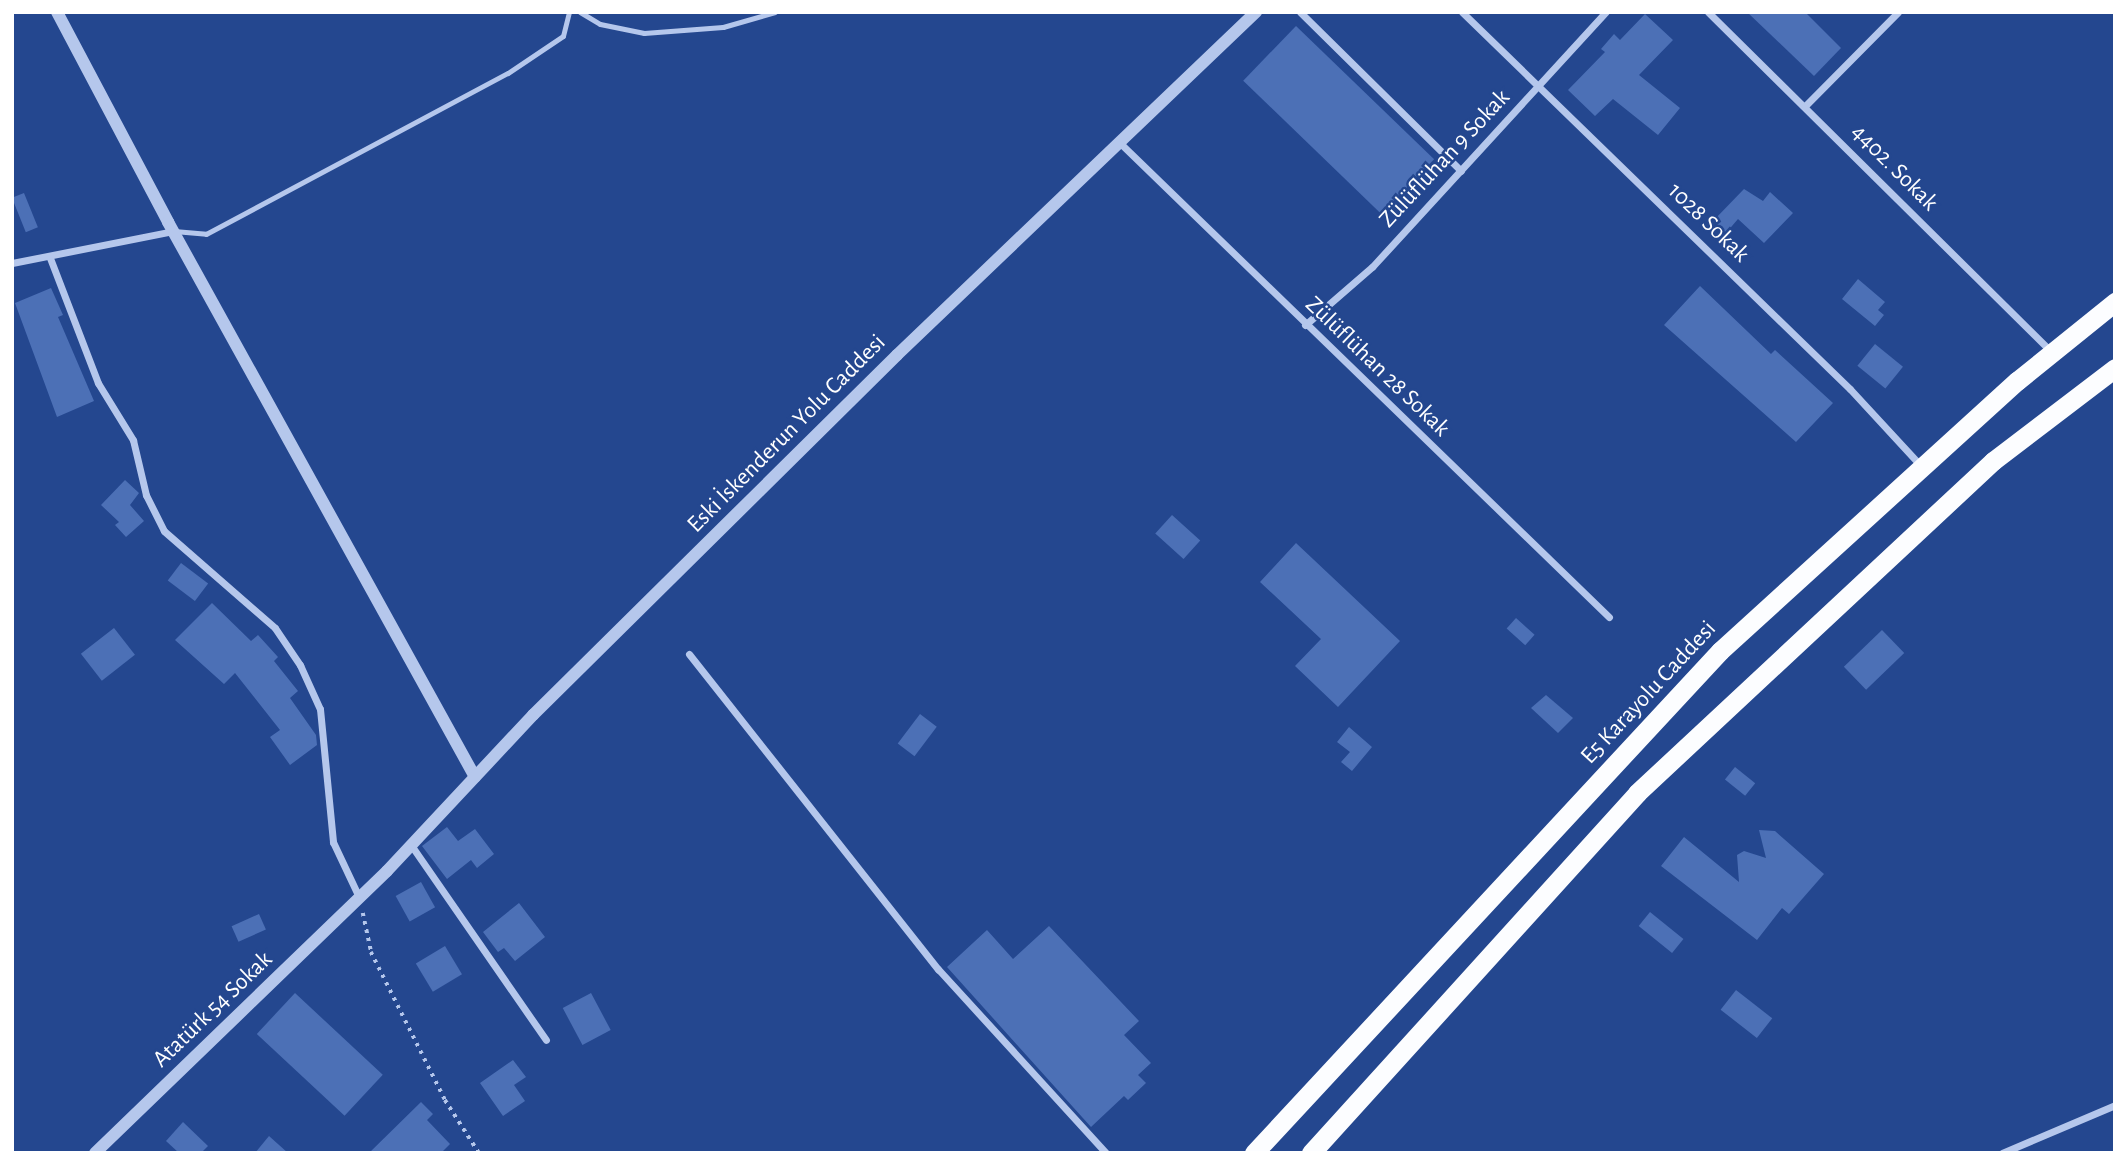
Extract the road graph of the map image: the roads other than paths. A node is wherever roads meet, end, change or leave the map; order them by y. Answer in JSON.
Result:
{"nodes":[{"id":1,"x":57,"y":12,"type":"edge"},
{"id":2,"x":569,"y":12,"type":"edge"},
{"id":3,"x":580,"y":12,"type":"edge"},
{"id":4,"x":775,"y":12,"type":"edge"},
{"id":5,"x":1256,"y":12,"type":"edge"},
{"id":6,"x":1300,"y":12,"type":"edge"},
{"id":7,"x":1462,"y":12,"type":"edge"},
{"id":8,"x":1606,"y":12,"type":"edge"},
{"id":9,"x":1708,"y":12,"type":"edge"},
{"id":10,"x":1898,"y":12,"type":"edge"},
{"id":11,"x":1539,"y":85,"type":"junction"},
{"id":12,"x":1805,"y":106,"type":"junction"},
{"id":13,"x":1120,"y":144,"type":"junction"},
{"id":14,"x":1461,"y":171,"type":"junction"},
{"id":15,"x":173,"y":231,"type":"junction"},
{"id":16,"x":50,"y":258,"type":"junction"},
{"id":17,"x":12,"y":263,"type":"edge"},
{"id":18,"x":2115,"y":302,"type":"edge"},
{"id":19,"x":1305,"y":325,"type":"junction"},
{"id":20,"x":2052,"y":352,"type":"junction"},
{"id":21,"x":2115,"y":368,"type":"edge"},
{"id":22,"x":1923,"y":467,"type":"junction"},
{"id":23,"x":1609,"y":617,"type":"dead end"},
{"id":24,"x":689,"y":654,"type":"dead end"},
{"id":25,"x":475,"y":777,"type":"junction"},
{"id":26,"x":411,"y":845,"type":"junction"},
{"id":27,"x":359,"y":898,"type":"junction"},
{"id":28,"x":546,"y":1040,"type":"dead end"},
{"id":29,"x":2115,"y":1105,"type":"edge"},
{"id":30,"x":95,"y":1153,"type":"edge"},
{"id":31,"x":1106,"y":1153,"type":"edge"},
{"id":32,"x":1254,"y":1153,"type":"edge"},
{"id":33,"x":1311,"y":1153,"type":"edge"},
{"id":34,"x":2002,"y":1153,"type":"edge"}],
"edges":[{"from":1,"to":15,"type":"street"},
{"from":2,"to":15,"type":"lane"},
{"from":3,"to":4,"type":"lane"},
{"from":5,"to":13,"type":"street","name":"Eski İskenderun Yolu Caddesi"},
{"from":6,"to":14,"type":"street"},
{"from":7,"to":11,"type":"street","name":"1028 Sokak"},
{"from":8,"to":11,"type":"street","name":"Zülüflühan 9 Sokak"},
{"from":9,"to":12,"type":"street","name":"4402. Sokak"},
{"from":10,"to":12,"type":"street"},
{"from":11,"to":14,"type":"street","name":"Zülüflühan 9 Sokak"},
{"from":11,"to":22,"type":"street","name":"1028 Sokak"},
{"from":12,"to":20,"type":"street","name":"4402. Sokak"},
{"from":13,"to":19,"type":"street","name":"Zülüflühan 28 Sokak"},
{"from":13,"to":25,"type":"street","name":"Eski İskenderun Yolu Caddesi"},
{"from":14,"to":19,"type":"street","name":"Zülüflühan 9 Sokak"},
{"from":15,"to":16,"type":"street"},
{"from":15,"to":25,"type":"street"},
{"from":16,"to":17,"type":"street"},
{"from":16,"to":27,"type":"street"},
{"from":18,"to":20,"type":"highway","name":"E5 Karayolu Caddesi"},
{"from":19,"to":23,"type":"street","name":"Zülüflühan 28 Sokak"},
{"from":20,"to":22,"type":"highway","name":"E5 Karayolu Caddesi"},
{"from":21,"to":33,"type":"highway"},
{"from":22,"to":32,"type":"highway","name":"E5 Karayolu Caddesi"},
{"from":24,"to":31,"type":"street"},
{"from":25,"to":26,"type":"street","name":"Eski İskenderun Yolu Caddesi"},
{"from":26,"to":27,"type":"street","name":"Eski İskenderun Yolu Caddesi"},
{"from":26,"to":28,"type":"street"},
{"from":27,"to":30,"type":"street","name":"Atatürk 54 Sokak"},
{"from":29,"to":34,"type":"street"}]}
